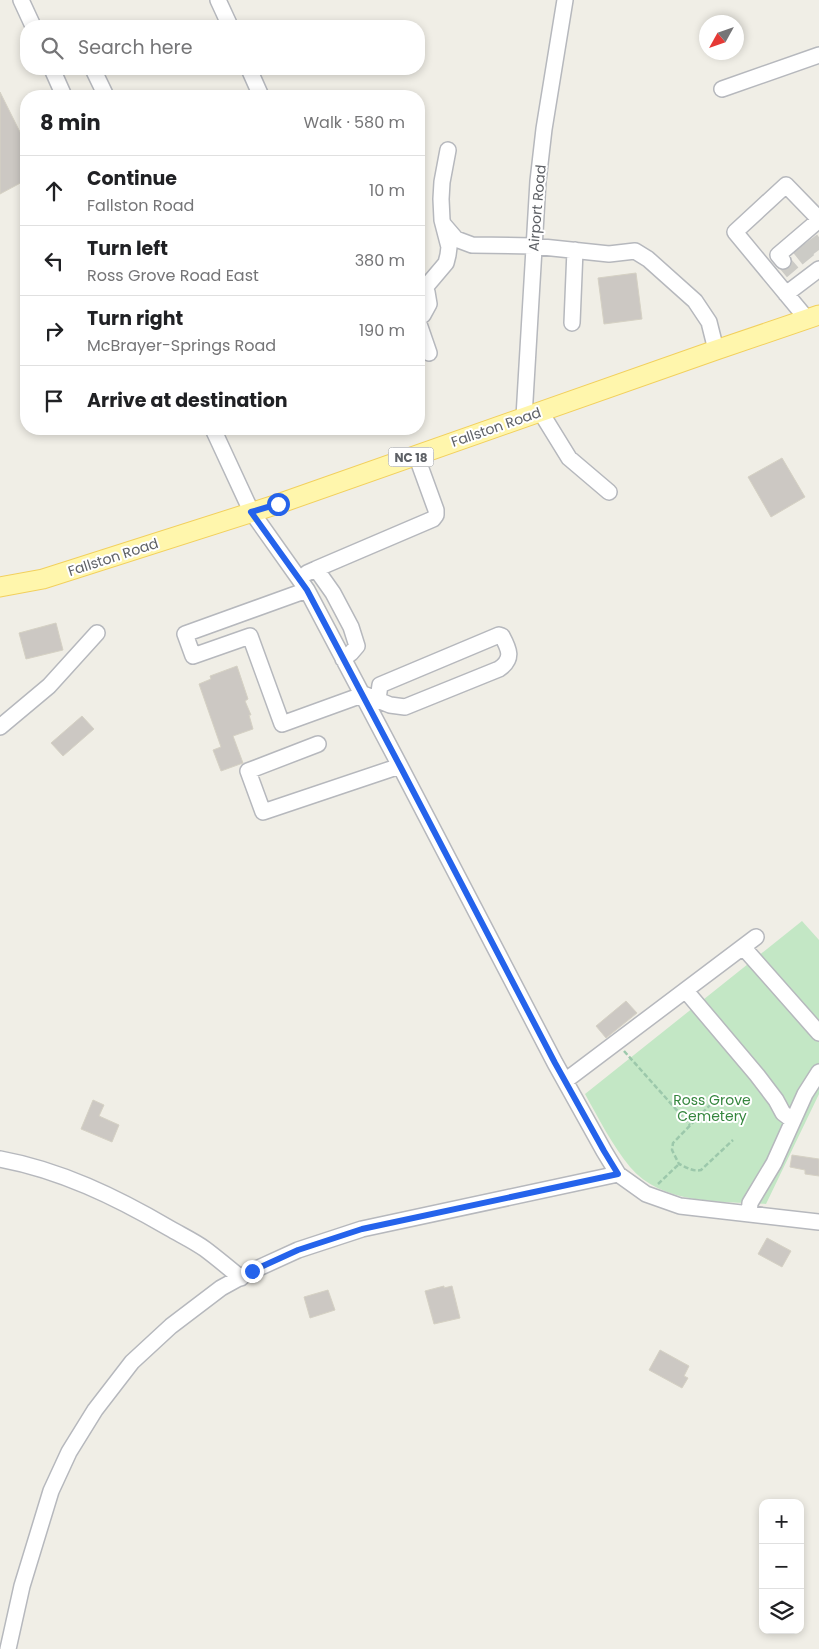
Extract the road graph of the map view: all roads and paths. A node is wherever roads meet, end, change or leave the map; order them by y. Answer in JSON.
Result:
{"nodes":[{"id":1,"x":21,"y":0,"type":"edge"},
{"id":2,"x":218,"y":0,"type":"edge"},
{"id":3,"x":565,"y":0,"type":"edge"},
{"id":4,"x":30,"y":20,"type":"edge"},
{"id":5,"x":227,"y":20,"type":"edge"},
{"id":6,"x":819,"y":55,"type":"edge"},
{"id":7,"x":55,"y":75,"type":"edge"},
{"id":8,"x":96,"y":75,"type":"edge"},
{"id":9,"x":252,"y":75,"type":"edge"},
{"id":10,"x":722,"y":89,"type":"dead end"},
{"id":11,"x":61,"y":90,"type":"edge"},
{"id":12,"x":103,"y":90,"type":"edge"},
{"id":13,"x":258,"y":90,"type":"edge"},
{"id":14,"x":448,"y":150,"type":"dead end"},
{"id":15,"x":819,"y":219,"type":"edge"},
{"id":16,"x":444,"y":225,"type":"junction"},
{"id":17,"x":472,"y":245,"type":"junction"},
{"id":18,"x":533,"y":246,"type":"junction"},
{"id":19,"x":575,"y":250,"type":"junction"},
{"id":20,"x":783,"y":261,"type":"dead end"},
{"id":21,"x":446,"y":263,"type":"junction"},
{"id":22,"x":816,"y":268,"type":"edge"},
{"id":23,"x":425,"y":283,"type":"edge"},
{"id":24,"x":425,"y":292,"type":"edge"},
{"id":25,"x":786,"y":294,"type":"junction"},
{"id":26,"x":425,"y":311,"type":"edge"},
{"id":27,"x":813,"y":317,"type":"edge"},
{"id":28,"x":572,"y":323,"type":"dead end"},
{"id":29,"x":425,"y":341,"type":"edge"},
{"id":30,"x":716,"y":350,"type":"junction"},
{"id":31,"x":429,"y":353,"type":"dead end"},
{"id":32,"x":532,"y":414,"type":"junction"},
{"id":33,"x":215,"y":435,"type":"edge"},
{"id":34,"x":416,"y":455,"type":"junction"},
{"id":35,"x":609,"y":492,"type":"dead end"},
{"id":36,"x":251,"y":512,"type":"junction"},
{"id":37,"x":316,"y":569,"type":"junction"},
{"id":38,"x":297,"y":577,"type":"junction"},
{"id":39,"x":0,"y":587,"type":"edge"},
{"id":40,"x":307,"y":590,"type":"junction"},
{"id":41,"x":242,"y":614,"type":"junction"},
{"id":42,"x":97,"y":633,"type":"dead end"},
{"id":43,"x":250,"y":636,"type":"junction"},
{"id":44,"x":344,"y":659,"type":"junction"},
{"id":45,"x":379,"y":692,"type":"junction"},
{"id":46,"x":362,"y":694,"type":"junction"},
{"id":47,"x":0,"y":727,"type":"edge"},
{"id":48,"x":318,"y":744,"type":"dead end"},
{"id":49,"x":400,"y":766,"type":"junction"},
{"id":50,"x":756,"y":937,"type":"dead end"},
{"id":51,"x":742,"y":947,"type":"junction"},
{"id":52,"x":686,"y":991,"type":"junction"},
{"id":53,"x":819,"y":1033,"type":"edge"},
{"id":54,"x":630,"y":1058,"type":"dead end"},
{"id":55,"x":819,"y":1072,"type":"edge"},
{"id":56,"x":565,"y":1081,"type":"junction"},
{"id":57,"x":711,"y":1104,"type":"dead end"},
{"id":58,"x":792,"y":1120,"type":"junction"},
{"id":59,"x":690,"y":1125,"type":"junction"},
{"id":60,"x":733,"y":1140,"type":"dead end"},
{"id":61,"x":0,"y":1159,"type":"edge"},
{"id":62,"x":679,"y":1164,"type":"junction"},
{"id":63,"x":618,"y":1174,"type":"junction"},
{"id":64,"x":655,"y":1187,"type":"dead end"},
{"id":65,"x":749,"y":1214,"type":"junction"},
{"id":66,"x":819,"y":1222,"type":"edge"},
{"id":67,"x":241,"y":1278,"type":"junction"},
{"id":68,"x":8,"y":1649,"type":"edge"}],
"edges":[{"from":1,"to":4,"type":"street"},
{"from":2,"to":5,"type":"street"},
{"from":3,"to":18,"type":"street","name":"Airport Road"},
{"from":6,"to":10,"type":"street"},
{"from":7,"to":11,"type":"street"},
{"from":8,"to":12,"type":"street"},
{"from":9,"to":13,"type":"street"},
{"from":14,"to":16,"type":"street"},
{"from":15,"to":20,"type":"street"},
{"from":15,"to":25,"type":"street"},
{"from":16,"to":17,"type":"street"},
{"from":16,"to":21,"type":"street"},
{"from":17,"to":18,"type":"street"},
{"from":17,"to":21,"type":"street"},
{"from":18,"to":19,"type":"street"},
{"from":18,"to":32,"type":"street","name":"Airport Road"},
{"from":19,"to":28,"type":"street"},
{"from":19,"to":30,"type":"street"},
{"from":21,"to":23,"type":"street"},
{"from":22,"to":25,"type":"street"},
{"from":24,"to":26,"type":"street"},
{"from":25,"to":27,"type":"street"},
{"from":27,"to":30,"type":"main road","name":"Fallston Road","number":"NC 18"},
{"from":29,"to":31,"type":"street"},
{"from":30,"to":32,"type":"main road","name":"Fallston Road","number":"NC 18"},
{"from":32,"to":34,"type":"main road","name":"Fallston Road","number":"NC 18"},
{"from":32,"to":35,"type":"street"},
{"from":33,"to":36,"type":"street"},
{"from":34,"to":36,"type":"main road","name":"Fallston Road","number":"NC 18"},
{"from":34,"to":37,"type":"street"},
{"from":36,"to":38,"type":"street"},
{"from":36,"to":39,"type":"main road","name":"Fallston Road","number":"NC 18"},
{"from":37,"to":38,"type":"street"},
{"from":37,"to":44,"type":"street"},
{"from":38,"to":40,"type":"street"},
{"from":40,"to":41,"type":"street"},
{"from":40,"to":44,"type":"street"},
{"from":41,"to":43,"type":"street"},
{"from":41,"to":43,"type":"street"},
{"from":42,"to":47,"type":"street"},
{"from":43,"to":46,"type":"street"},
{"from":44,"to":46,"type":"street"},
{"from":45,"to":45,"type":"street"},
{"from":45,"to":46,"type":"street"},
{"from":46,"to":49,"type":"street"},
{"from":48,"to":49,"type":"street"},
{"from":49,"to":56,"type":"street"},
{"from":50,"to":51,"type":"street"},
{"from":51,"to":52,"type":"street"},
{"from":51,"to":53,"type":"street"},
{"from":52,"to":56,"type":"street"},
{"from":52,"to":58,"type":"street"},
{"from":54,"to":59,"type":"path"},
{"from":55,"to":58,"type":"street"},
{"from":56,"to":63,"type":"street"},
{"from":57,"to":59,"type":"path"},
{"from":58,"to":65,"type":"street"},
{"from":59,"to":62,"type":"path"},
{"from":60,"to":62,"type":"path"},
{"from":61,"to":67,"type":"street"},
{"from":62,"to":64,"type":"path"},
{"from":63,"to":65,"type":"street"},
{"from":63,"to":67,"type":"street"},
{"from":65,"to":66,"type":"street"},
{"from":67,"to":68,"type":"street"}]}
